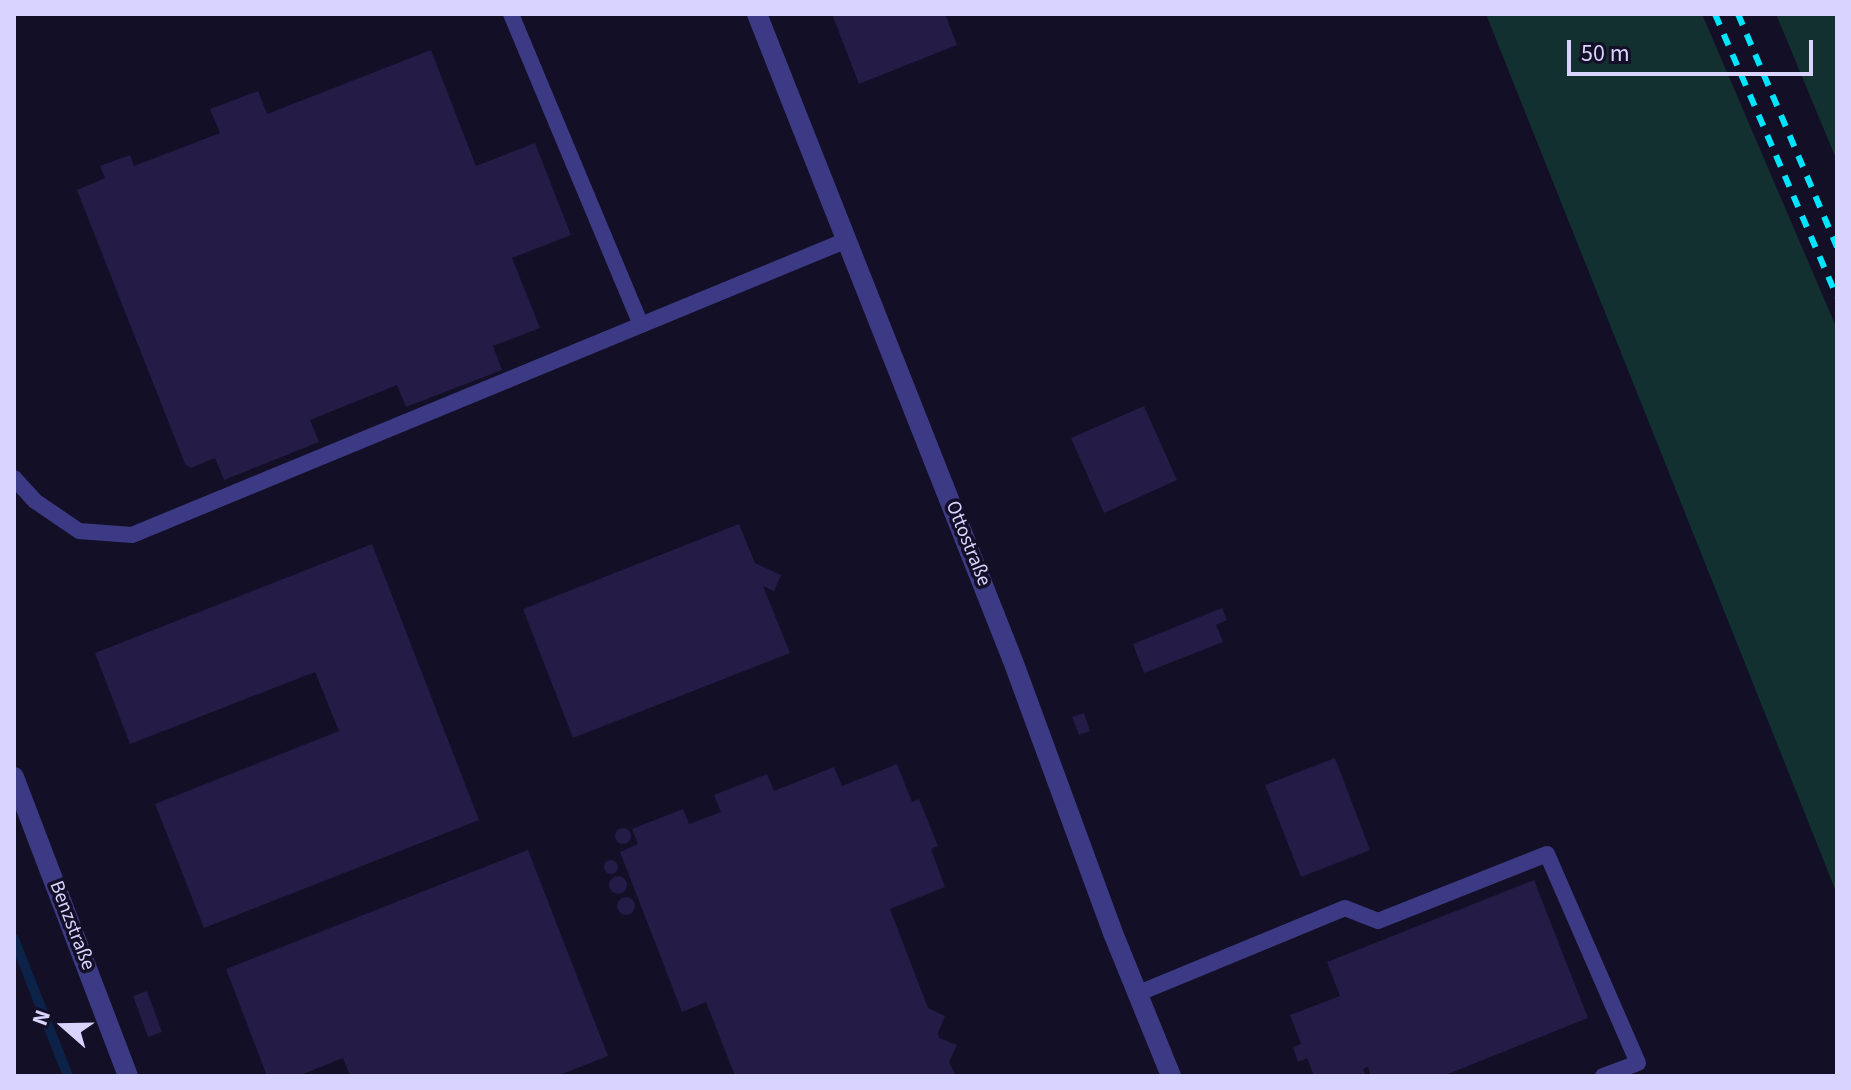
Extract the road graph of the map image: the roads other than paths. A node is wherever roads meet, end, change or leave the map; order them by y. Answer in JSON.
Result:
{"nodes":[{"id":1,"x":511,"y":14,"type":"edge"},
{"id":2,"x":757,"y":14,"type":"edge"},
{"id":3,"x":847,"y":240,"type":"junction"},
{"id":4,"x":641,"y":325,"type":"junction"},
{"id":5,"x":14,"y":478,"type":"edge"},
{"id":6,"x":14,"y":777,"type":"edge"},
{"id":7,"x":1139,"y":993,"type":"junction"},
{"id":8,"x":128,"y":1076,"type":"edge"},
{"id":9,"x":1171,"y":1076,"type":"edge"},
{"id":10,"x":1603,"y":1076,"type":"edge"}],
"edges":[{"from":1,"to":4,"type":"lane"},
{"from":2,"to":3,"type":"street","name":"Ottostraße"},
{"from":3,"to":4,"type":"lane"},
{"from":3,"to":7,"type":"street","name":"Ottostraße"},
{"from":4,"to":5,"type":"lane"},
{"from":6,"to":8,"type":"street","name":"Benzstraße"},
{"from":7,"to":9,"type":"street","name":"Ottostraße"},
{"from":7,"to":10,"type":"lane"}]}
